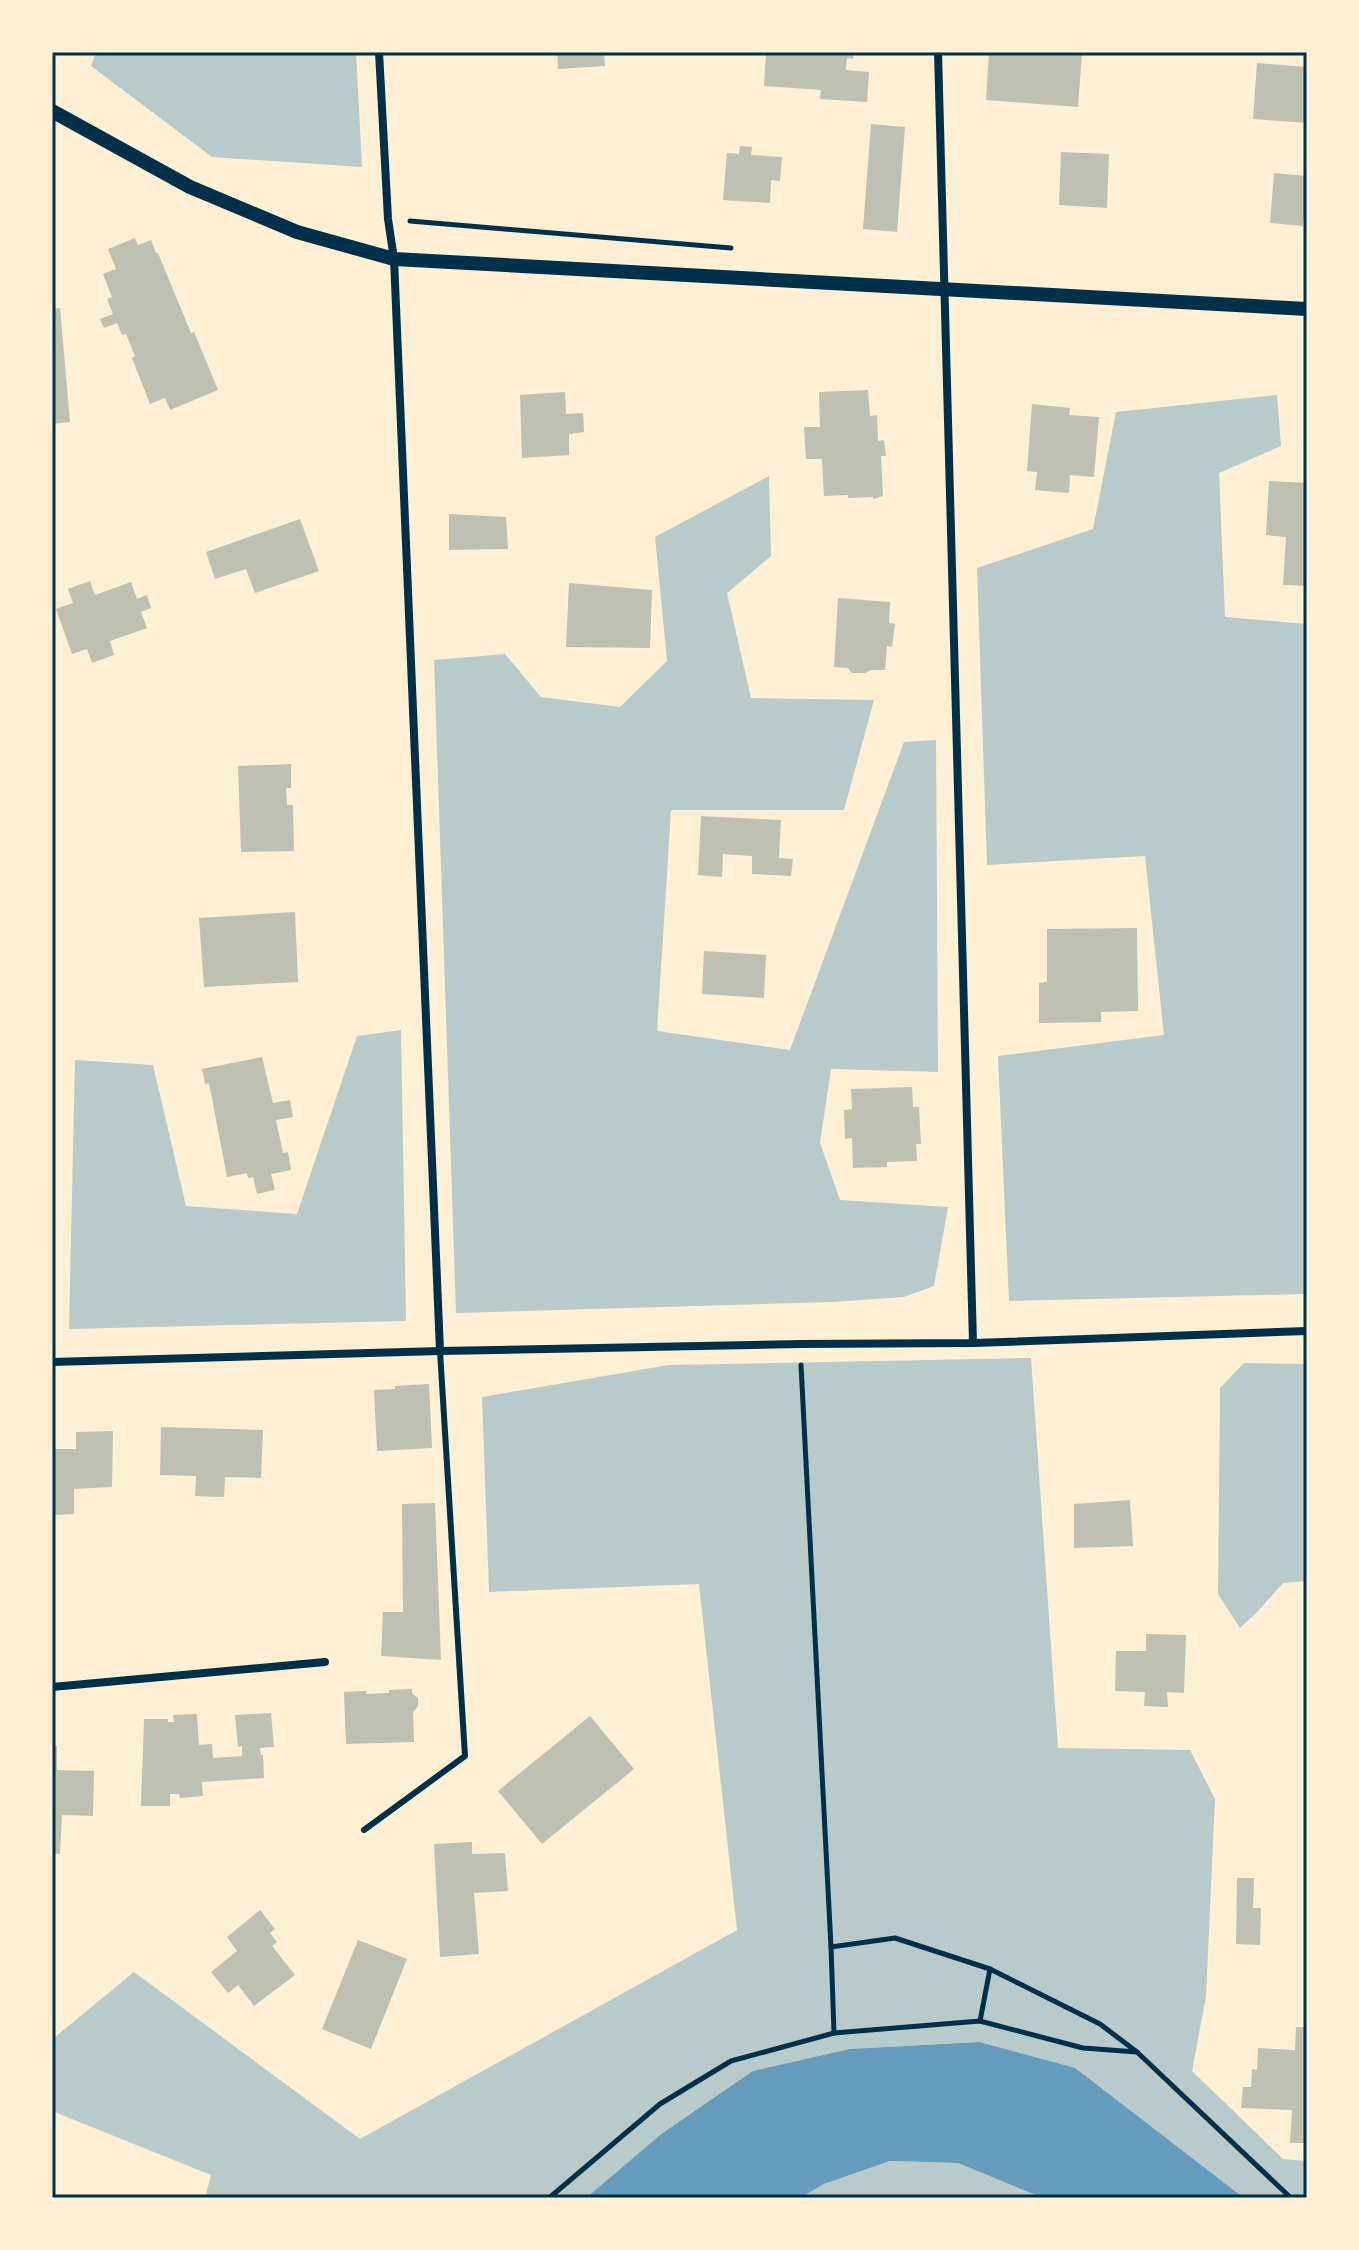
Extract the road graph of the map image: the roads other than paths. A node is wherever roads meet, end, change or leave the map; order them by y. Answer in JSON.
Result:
{"nodes":[{"id":1,"x":379,"y":52,"type":"edge"},
{"id":2,"x":938,"y":52,"type":"edge"},
{"id":3,"x":52,"y":111,"type":"edge"},
{"id":4,"x":394,"y":259,"type":"junction"},
{"id":5,"x":944,"y":289,"type":"junction"},
{"id":6,"x":1307,"y":309,"type":"edge"},
{"id":7,"x":1307,"y":1331,"type":"edge"},
{"id":8,"x":973,"y":1343,"type":"junction"},
{"id":9,"x":440,"y":1351,"type":"junction"},
{"id":10,"x":52,"y":1362,"type":"edge"},
{"id":11,"x":325,"y":1662,"type":"dead end"},
{"id":12,"x":52,"y":1687,"type":"edge"},
{"id":13,"x":364,"y":1830,"type":"dead end"}],
"edges":[{"from":1,"to":4,"type":"street"},
{"from":2,"to":5,"type":"street"},
{"from":3,"to":4,"type":"street"},
{"from":4,"to":5,"type":"street"},
{"from":4,"to":9,"type":"street"},
{"from":5,"to":6,"type":"street"},
{"from":5,"to":8,"type":"street"},
{"from":7,"to":8,"type":"street"},
{"from":8,"to":9,"type":"street"},
{"from":9,"to":10,"type":"street"},
{"from":9,"to":13,"type":"lane"},
{"from":11,"to":12,"type":"street"}]}
